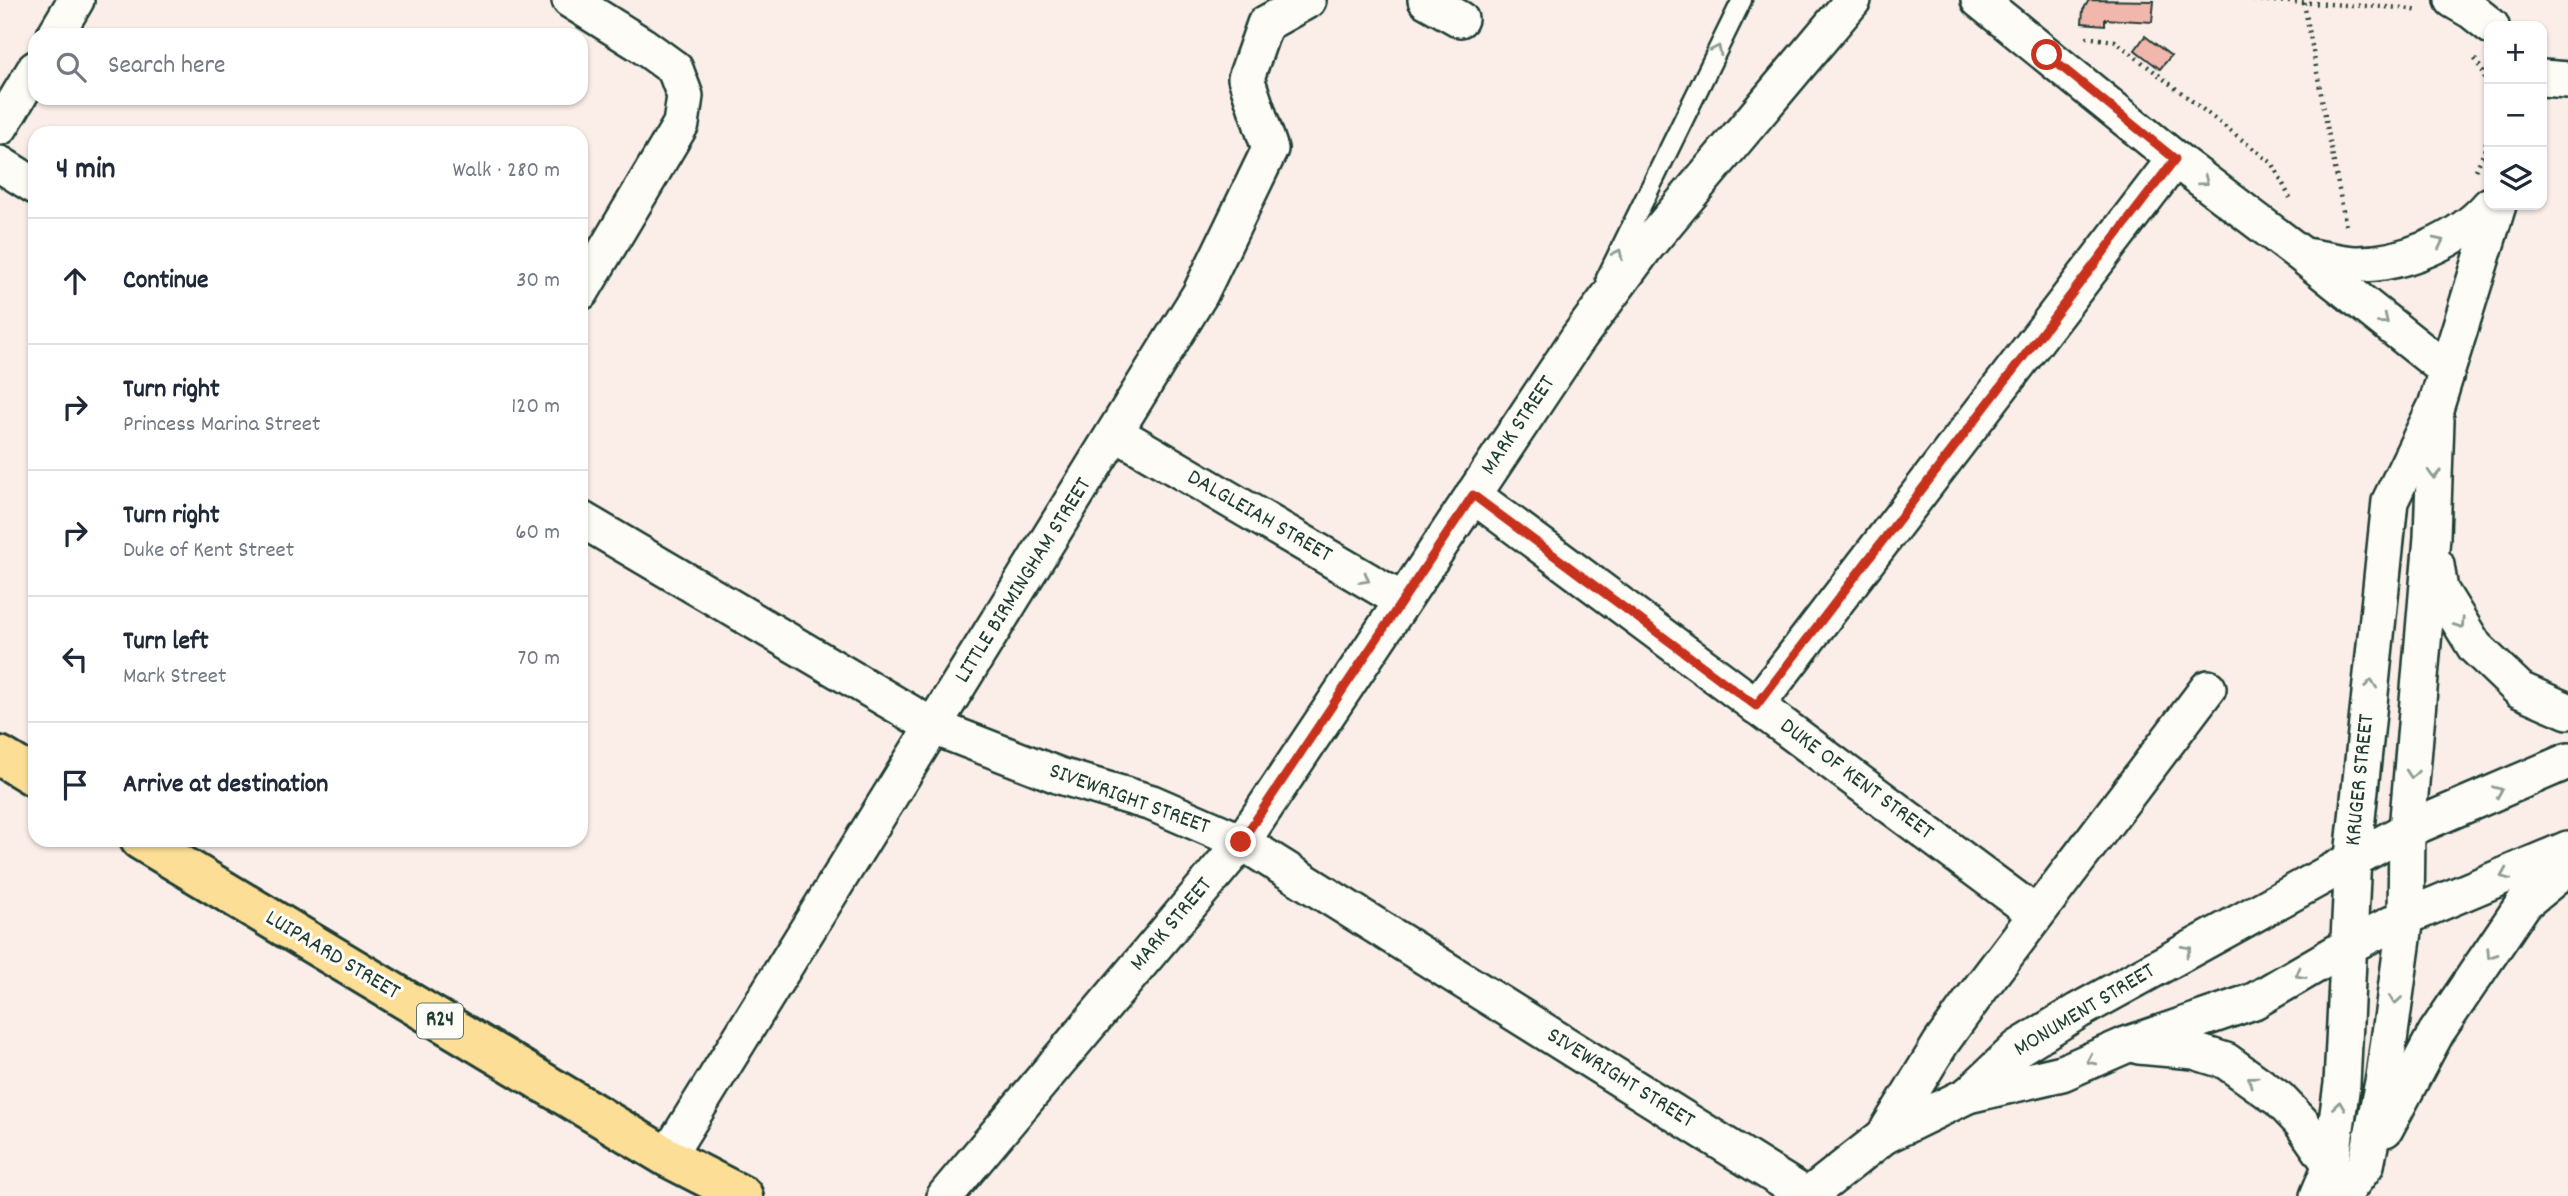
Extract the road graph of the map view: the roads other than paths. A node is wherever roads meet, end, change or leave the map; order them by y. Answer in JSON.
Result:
{"nodes":[{"id":1,"x":76,"y":0,"type":"edge"},
{"id":2,"x":570,"y":0,"type":"edge"},
{"id":3,"x":1308,"y":0,"type":"edge"},
{"id":4,"x":1426,"y":0,"type":"edge"},
{"id":5,"x":1742,"y":0,"type":"edge"},
{"id":6,"x":1853,"y":0,"type":"edge"},
{"id":7,"x":1991,"y":5,"type":"edge"},
{"id":8,"x":2439,"y":6,"type":"edge"},
{"id":9,"x":1460,"y":19,"type":"dead end"},
{"id":10,"x":59,"y":28,"type":"edge"},
{"id":11,"x":2480,"y":39,"type":"edge"},
{"id":12,"x":2547,"y":78,"type":"edge"},
{"id":13,"x":2568,"y":80,"type":"edge"},
{"id":14,"x":28,"y":81,"type":"edge"},
{"id":15,"x":0,"y":127,"type":"edge"},
{"id":16,"x":2175,"y":159,"type":"junction"},
{"id":17,"x":0,"y":164,"type":"edge"},
{"id":18,"x":28,"y":182,"type":"edge"},
{"id":19,"x":2484,"y":210,"type":"edge"},
{"id":20,"x":2496,"y":210,"type":"edge"},
{"id":21,"x":2302,"y":255,"type":"junction"},
{"id":22,"x":588,"y":280,"type":"edge"},
{"id":23,"x":1578,"y":338,"type":"junction"},
{"id":24,"x":2445,"y":369,"type":"junction"},
{"id":25,"x":2436,"y":406,"type":"junction"},
{"id":26,"x":1116,"y":433,"type":"junction"},
{"id":27,"x":1473,"y":495,"type":"junction"},
{"id":28,"x":588,"y":523,"type":"edge"},
{"id":29,"x":2432,"y":537,"type":"junction"},
{"id":30,"x":1401,"y":600,"type":"junction"},
{"id":31,"x":2208,"y":688,"type":"dead end"},
{"id":32,"x":1756,"y":706,"type":"junction"},
{"id":33,"x":2568,"y":711,"type":"edge"},
{"id":34,"x":934,"y":727,"type":"junction"},
{"id":35,"x":0,"y":756,"type":"edge"},
{"id":36,"x":2568,"y":761,"type":"edge"},
{"id":37,"x":28,"y":773,"type":"edge"},
{"id":38,"x":2407,"y":830,"type":"junction"},
{"id":39,"x":1241,"y":842,"type":"junction"},
{"id":40,"x":152,"y":847,"type":"edge"},
{"id":41,"x":2568,"y":849,"type":"edge"},
{"id":42,"x":2353,"y":857,"type":"junction"},
{"id":43,"x":2568,"y":867,"type":"edge"},
{"id":44,"x":2036,"y":914,"type":"junction"},
{"id":45,"x":2406,"y":918,"type":"junction"},
{"id":46,"x":2350,"y":945,"type":"junction"},
{"id":47,"x":2126,"y":1045,"type":"junction"},
{"id":48,"x":1968,"y":1095,"type":"junction"},
{"id":49,"x":1884,"y":1136,"type":"junction"},
{"id":50,"x":667,"y":1157,"type":"junction"},
{"id":51,"x":2366,"y":1165,"type":"junction"},
{"id":52,"x":2331,"y":1186,"type":"edge"},
{"id":53,"x":743,"y":1196,"type":"edge"},
{"id":54,"x":946,"y":1196,"type":"edge"},
{"id":55,"x":1807,"y":1196,"type":"edge"}],
"edges":[{"from":1,"to":10,"type":"street"},
{"from":2,"to":22,"type":"street"},
{"from":3,"to":26,"type":"street","name":"LITTLE BIRMINGHAM STREET"},
{"from":4,"to":9,"type":"street"},
{"from":23,"to":5,"type":"lane","one_way":true},
{"from":6,"to":23,"type":"street","name":"MARK STREET"},
{"from":7,"to":16,"type":"street"},
{"from":8,"to":11,"type":"street"},
{"from":12,"to":13,"type":"street"},
{"from":14,"to":15,"type":"street"},
{"from":16,"to":21,"type":"street","one_way":true},
{"from":16,"to":32,"type":"street"},
{"from":17,"to":18,"type":"street"},
{"from":21,"to":19,"type":"street","one_way":true},
{"from":20,"to":24,"type":"street","name":"KRUGER STREET"},
{"from":21,"to":24,"type":"street","one_way":true},
{"from":23,"to":27,"type":"street","name":"MARK STREET"},
{"from":24,"to":25,"type":"street","name":"KRUGER STREET"},
{"from":25,"to":29,"type":"street","name":"KRUGER STREET","one_way":true},
{"from":42,"to":25,"type":"street","name":"KRUGER STREET","one_way":true},
{"from":26,"to":30,"type":"street","name":"DALGLEIAH STREET","one_way":true},
{"from":26,"to":34,"type":"street","name":"LITTLE BIRMINGHAM STREET"},
{"from":27,"to":30,"type":"street","name":"MARK STREET"},
{"from":27,"to":32,"type":"street","name":"DUKE OF KENT STREET"},
{"from":28,"to":34,"type":"street","name":"SIVEWRIGHT STREET"},
{"from":29,"to":33,"type":"street","name":"KRUGER STREET","one_way":true},
{"from":29,"to":38,"type":"street","name":"KRUGER STREET","one_way":true},
{"from":30,"to":39,"type":"street","name":"MARK STREET"},
{"from":31,"to":44,"type":"street"},
{"from":32,"to":44,"type":"street","name":"DUKE OF KENT STREET"},
{"from":34,"to":39,"type":"street","name":"SIVEWRIGHT STREET"},
{"from":34,"to":50,"type":"street","name":"LITTLE BIRMINGHAM STREET"},
{"from":35,"to":37,"type":"main road"},
{"from":38,"to":36,"type":"street","name":"MONUMENT STREET","one_way":true},
{"from":38,"to":42,"type":"street","name":"MONUMENT STREET"},
{"from":38,"to":45,"type":"street","name":"KRUGER STREET"},
{"from":39,"to":54,"type":"street","name":"MARK STREET"},
{"from":39,"to":55,"type":"street","name":"SIVEWRIGHT STREET"},
{"from":40,"to":50,"type":"main road","name":"LUIPAARD STREET","number":"R24"},
{"from":41,"to":45,"type":"street","name":"MONUMENT STREET","one_way":true},
{"from":42,"to":46,"type":"street","name":"KRUGER STREET"},
{"from":48,"to":42,"type":"street","name":"MONUMENT STREET","one_way":true},
{"from":43,"to":51,"type":"street","one_way":true},
{"from":44,"to":49,"type":"street"},
{"from":45,"to":46,"type":"street","name":"MONUMENT STREET"},
{"from":45,"to":51,"type":"street","name":"KRUGER STREET","one_way":true},
{"from":46,"to":47,"type":"street","name":"MONUMENT STREET","one_way":true},
{"from":52,"to":46,"type":"street","name":"KRUGER STREET","one_way":true},
{"from":47,"to":48,"type":"street","name":"MONUMENT STREET","one_way":true},
{"from":52,"to":47,"type":"street","one_way":true},
{"from":48,"to":49,"type":"street","name":"SIVEWRIGHT STREET"},
{"from":49,"to":55,"type":"street","name":"SIVEWRIGHT STREET"},
{"from":50,"to":53,"type":"main road","name":"LUIPAARD STREET","number":"R24"},
{"from":51,"to":52,"type":"street","name":"KRUGER STREET"}]}
